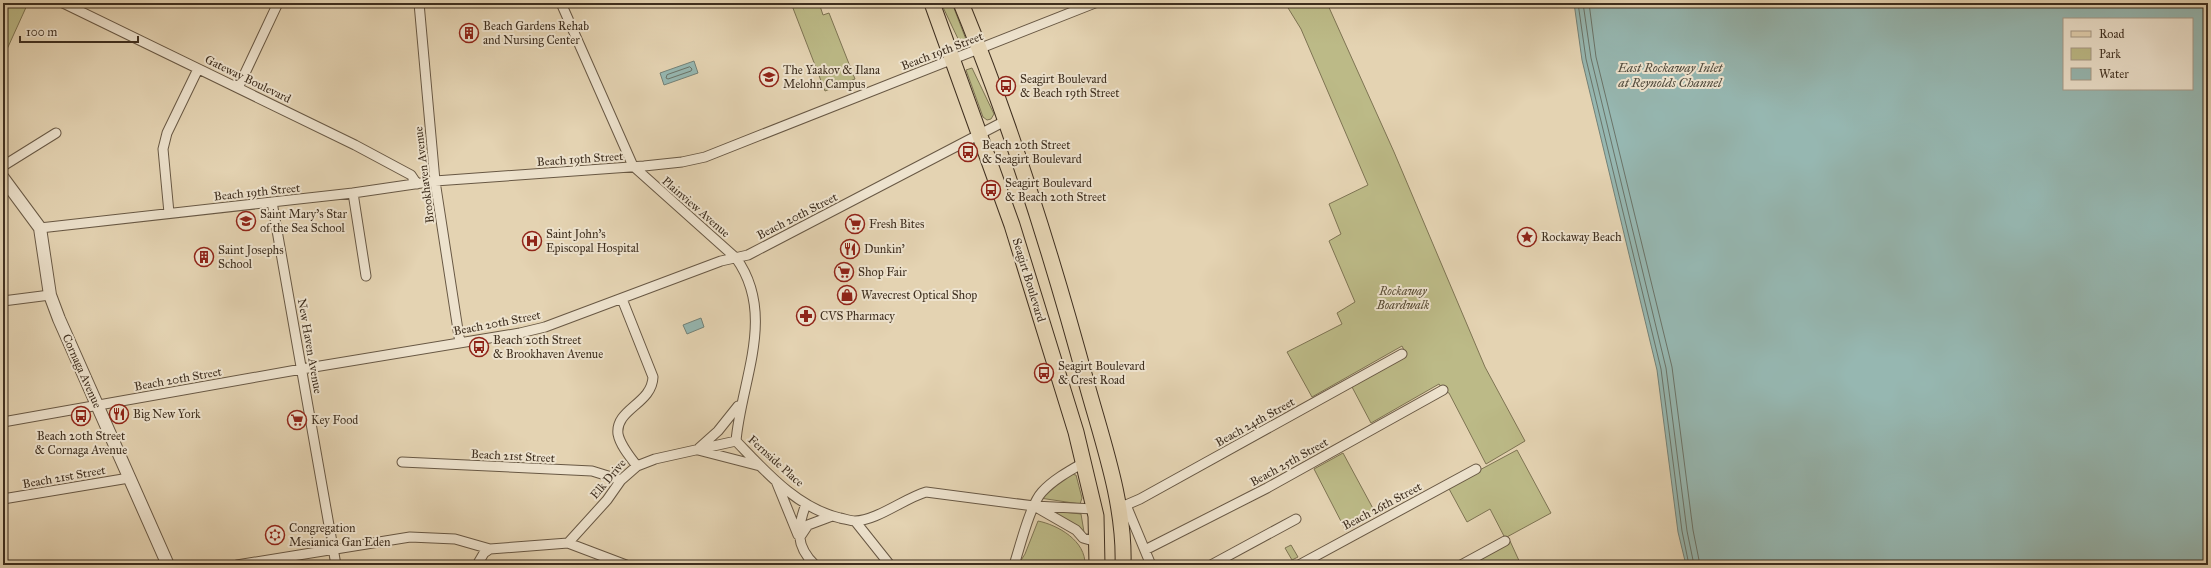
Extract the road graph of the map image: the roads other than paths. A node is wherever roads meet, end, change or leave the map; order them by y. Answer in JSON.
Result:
{"nodes":[{"id":1,"x":63,"y":3,"type":"edge"},
{"id":2,"x":278,"y":3,"type":"edge"},
{"id":3,"x":419,"y":3,"type":"edge"},
{"id":4,"x":561,"y":3,"type":"edge"},
{"id":5,"x":932,"y":3,"type":"edge"},
{"id":6,"x":961,"y":3,"type":"edge"},
{"id":7,"x":1095,"y":3,"type":"edge"},
{"id":8,"x":980,"y":50,"type":"junction"},
{"id":9,"x":953,"y":59,"type":"junction"},
{"id":10,"x":198,"y":69,"type":"junction"},
{"id":11,"x":238,"y":88,"type":"junction"},
{"id":12,"x":1005,"y":121,"type":"junction"},
{"id":13,"x":56,"y":133,"type":"dead end"},
{"id":14,"x":980,"y":135,"type":"junction"},
{"id":15,"x":3,"y":166,"type":"edge"},
{"id":16,"x":633,"y":166,"type":"junction"},
{"id":17,"x":3,"y":178,"type":"edge"},
{"id":18,"x":435,"y":181,"type":"junction"},
{"id":19,"x":417,"y":184,"type":"junction"},
{"id":20,"x":353,"y":193,"type":"junction"},
{"id":21,"x":272,"y":202,"type":"junction"},
{"id":22,"x":169,"y":213,"type":"junction"},
{"id":23,"x":40,"y":228,"type":"junction"},
{"id":24,"x":736,"y":258,"type":"junction"},
{"id":25,"x":366,"y":276,"type":"dead end"},
{"id":26,"x":50,"y":295,"type":"junction"},
{"id":27,"x":622,"y":299,"type":"junction"},
{"id":28,"x":3,"y":301,"type":"edge"},
{"id":29,"x":460,"y":343,"type":"junction"},
{"id":30,"x":1402,"y":354,"type":"dead end"},
{"id":31,"x":302,"y":369,"type":"junction"},
{"id":32,"x":1442,"y":390,"type":"dead end"},
{"id":33,"x":741,"y":402,"type":"junction"},
{"id":34,"x":96,"y":405,"type":"junction"},
{"id":35,"x":3,"y":422,"type":"edge"},
{"id":36,"x":736,"y":440,"type":"junction"},
{"id":37,"x":697,"y":449,"type":"junction"},
{"id":38,"x":402,"y":462,"type":"dead end"},
{"id":39,"x":1083,"y":463,"type":"junction"},
{"id":40,"x":637,"y":466,"type":"junction"},
{"id":41,"x":760,"y":466,"type":"junction"},
{"id":42,"x":1476,"y":469,"type":"dead end"},
{"id":43,"x":129,"y":478,"type":"junction"},
{"id":44,"x":621,"y":480,"type":"junction"},
{"id":45,"x":776,"y":480,"type":"junction"},
{"id":46,"x":3,"y":499,"type":"edge"},
{"id":47,"x":806,"y":504,"type":"junction"},
{"id":48,"x":1034,"y":506,"type":"junction"},
{"id":49,"x":1122,"y":506,"type":"junction"},
{"id":50,"x":1094,"y":509,"type":"junction"},
{"id":51,"x":832,"y":516,"type":"junction"},
{"id":52,"x":1296,"y":519,"type":"dead end"},
{"id":53,"x":855,"y":521,"type":"junction"},
{"id":54,"x":799,"y":539,"type":"junction"},
{"id":55,"x":1505,"y":541,"type":"dead end"},
{"id":56,"x":1097,"y":542,"type":"junction"},
{"id":57,"x":568,"y":543,"type":"junction"},
{"id":58,"x":333,"y":548,"type":"junction"},
{"id":59,"x":490,"y":549,"type":"junction"},
{"id":60,"x":1145,"y":550,"type":"junction"},
{"id":61,"x":813,"y":564,"type":"edge"},
{"id":62,"x":168,"y":565,"type":"edge"},
{"id":63,"x":237,"y":565,"type":"edge"},
{"id":64,"x":336,"y":565,"type":"edge"},
{"id":65,"x":477,"y":565,"type":"edge"},
{"id":66,"x":626,"y":565,"type":"edge"},
{"id":67,"x":890,"y":565,"type":"edge"},
{"id":68,"x":1014,"y":565,"type":"edge"},
{"id":69,"x":1097,"y":565,"type":"edge"},
{"id":70,"x":1123,"y":565,"type":"edge"},
{"id":71,"x":1151,"y":565,"type":"edge"},
{"id":72,"x":1211,"y":565,"type":"edge"},
{"id":73,"x":1299,"y":565,"type":"edge"},
{"id":74,"x":1461,"y":565,"type":"edge"}],
"edges":[{"from":1,"to":10,"type":"street","name":"Gateway Boulevard"},
{"from":2,"to":11,"type":"street"},
{"from":3,"to":18,"type":"street","name":"Brookhaven Avenue"},
{"from":4,"to":16,"type":"street","name":"Plainview Avenue"},
{"from":5,"to":9,"type":"main road","name":"Seagirt Boulevard"},
{"from":6,"to":8,"type":"main road"},
{"from":7,"to":8,"type":"street","name":"Beach 19th Street"},
{"from":8,"to":9,"type":"street","name":"Beach 19th Street"},
{"from":8,"to":12,"type":"main road"},
{"from":9,"to":14,"type":"main road","name":"Seagirt Boulevard"},
{"from":9,"to":16,"type":"street","name":"Beach 19th Street"},
{"from":10,"to":11,"type":"street","name":"Gateway Boulevard"},
{"from":10,"to":22,"type":"street"},
{"from":11,"to":19,"type":"street","name":"Gateway Boulevard"},
{"from":12,"to":14,"type":"street","name":"Beach 20th Street"},
{"from":12,"to":49,"type":"main road"},
{"from":13,"to":15,"type":"street"},
{"from":14,"to":24,"type":"street","name":"Beach 20th Street"},
{"from":14,"to":39,"type":"main road","name":"Seagirt Boulevard"},
{"from":16,"to":18,"type":"street","name":"Beach 19th Street"},
{"from":16,"to":24,"type":"street","name":"Plainview Avenue"},
{"from":17,"to":23,"type":"street","name":"Cornaga Avenue"},
{"from":18,"to":19,"type":"street","name":"Beach 19th Street"},
{"from":18,"to":29,"type":"street","name":"Brookhaven Avenue"},
{"from":19,"to":20,"type":"street","name":"Beach 19th Street"},
{"from":20,"to":21,"type":"street","name":"Beach 19th Street"},
{"from":20,"to":25,"type":"street"},
{"from":21,"to":22,"type":"street","name":"Beach 19th Street"},
{"from":21,"to":31,"type":"street","name":"New Haven Avenue"},
{"from":22,"to":23,"type":"street","name":"Beach 19th Street"},
{"from":23,"to":26,"type":"street","name":"Cornaga Avenue"},
{"from":24,"to":27,"type":"street","name":"Beach 20th Street"},
{"from":24,"to":33,"type":"street","name":"Plainview Avenue"},
{"from":26,"to":28,"type":"street"},
{"from":26,"to":34,"type":"street","name":"Cornaga Avenue"},
{"from":27,"to":29,"type":"street","name":"Beach 20th Street"},
{"from":27,"to":40,"type":"street","name":"Elk Drive"},
{"from":29,"to":31,"type":"street","name":"Beach 20th Street"},
{"from":30,"to":49,"type":"street","name":"Beach 24th Street"},
{"from":31,"to":34,"type":"street","name":"Beach 20th Street"},
{"from":31,"to":58,"type":"street","name":"New Haven Avenue"},
{"from":32,"to":60,"type":"street","name":"Beach 25th Street"},
{"from":33,"to":36,"type":"street","name":"Plainview Avenue"},
{"from":33,"to":37,"type":"street"},
{"from":34,"to":35,"type":"street","name":"Beach 20th Street"},
{"from":34,"to":43,"type":"street","name":"Cornaga Avenue"},
{"from":36,"to":37,"type":"street","name":"Fernside Place"},
{"from":36,"to":41,"type":"street","name":"Fernside Place"},
{"from":37,"to":40,"type":"street","name":"Fernside Place"},
{"from":37,"to":41,"type":"street"},
{"from":38,"to":44,"type":"street","name":"Beach 21st Street"},
{"from":39,"to":48,"type":"street"},
{"from":39,"to":50,"type":"main road","name":"Seagirt Boulevard"},
{"from":40,"to":44,"type":"street","name":"Elk Drive"},
{"from":41,"to":45,"type":"street","name":"Fernside Place"},
{"from":42,"to":73,"type":"street","name":"Beach 26th Street"},
{"from":43,"to":46,"type":"street","name":"Beach 21st Street"},
{"from":43,"to":62,"type":"street","name":"Cornaga Avenue"},
{"from":44,"to":57,"type":"street","name":"Elk Drive"},
{"from":45,"to":47,"type":"street","name":"Fernside Place"},
{"from":45,"to":54,"type":"street"},
{"from":47,"to":51,"type":"street","name":"Fernside Place"},
{"from":47,"to":54,"type":"street"},
{"from":48,"to":50,"type":"street"},
{"from":48,"to":53,"type":"street"},
{"from":48,"to":56,"type":"street"},
{"from":48,"to":68,"type":"street"},
{"from":49,"to":60,"type":"street"},
{"from":49,"to":70,"type":"main road"},
{"from":50,"to":56,"type":"main road","name":"Seagirt Boulevard"},
{"from":51,"to":53,"type":"street","name":"Fernside Place"},
{"from":51,"to":54,"type":"street"},
{"from":52,"to":72,"type":"street"},
{"from":53,"to":67,"type":"street"},
{"from":54,"to":61,"type":"street"},
{"from":55,"to":74,"type":"street"},
{"from":56,"to":69,"type":"main road","name":"Seagirt Boulevard"},
{"from":57,"to":59,"type":"street"},
{"from":57,"to":66,"type":"street"},
{"from":58,"to":59,"type":"street"},
{"from":58,"to":63,"type":"street"},
{"from":58,"to":64,"type":"street","name":"New Haven Avenue"},
{"from":59,"to":65,"type":"street"},
{"from":60,"to":71,"type":"street"}]}
